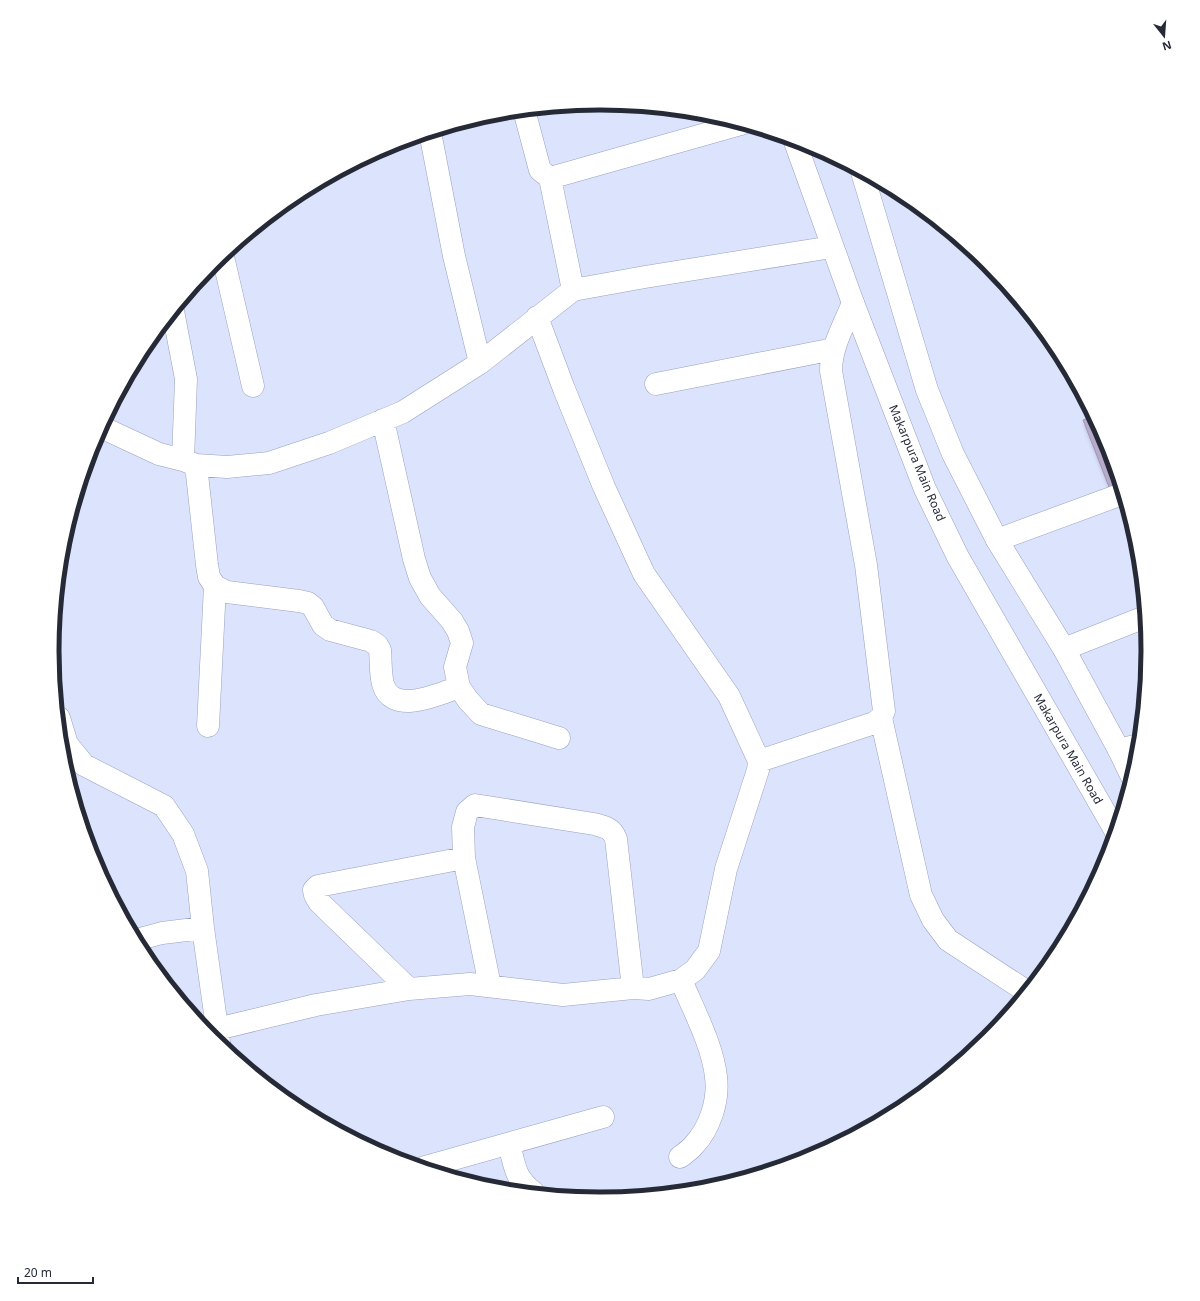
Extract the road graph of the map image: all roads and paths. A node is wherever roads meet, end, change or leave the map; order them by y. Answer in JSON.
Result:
{"nodes":[{"id":1,"x":525,"y":115,"type":"edge"},
{"id":2,"x":733,"y":126,"type":"edge"},
{"id":3,"x":431,"y":137,"type":"edge"},
{"id":4,"x":796,"y":147,"type":"edge"},
{"id":5,"x":550,"y":178,"type":"junction"},
{"id":6,"x":864,"y":179,"type":"edge"},
{"id":7,"x":832,"y":247,"type":"junction"},
{"id":8,"x":223,"y":262,"type":"edge"},
{"id":9,"x":573,"y":290,"type":"junction"},
{"id":10,"x":853,"y":303,"type":"junction"},
{"id":11,"x":174,"y":317,"type":"edge"},
{"id":12,"x":537,"y":317,"type":"junction"},
{"id":13,"x":834,"y":348,"type":"junction"},
{"id":14,"x":480,"y":363,"type":"junction"},
{"id":15,"x":656,"y":384,"type":"dead end"},
{"id":16,"x":254,"y":386,"type":"dead end"},
{"id":17,"x":383,"y":420,"type":"junction"},
{"id":18,"x":106,"y":429,"type":"edge"},
{"id":19,"x":190,"y":462,"type":"junction"},
{"id":20,"x":1118,"y":495,"type":"edge"},
{"id":21,"x":997,"y":540,"type":"junction"},
{"id":22,"x":215,"y":586,"type":"junction"},
{"id":23,"x":1140,"y":619,"type":"edge"},
{"id":24,"x":1064,"y":649,"type":"junction"},
{"id":25,"x":459,"y":687,"type":"junction"},
{"id":26,"x":881,"y":718,"type":"junction"},
{"id":27,"x":208,"y":726,"type":"dead end"},
{"id":28,"x":559,"y":738,"type":"dead end"},
{"id":29,"x":67,"y":744,"type":"edge"},
{"id":30,"x":1129,"y":747,"type":"edge"},
{"id":31,"x":1130,"y":759,"type":"edge"},
{"id":32,"x":759,"y":761,"type":"junction"},
{"id":33,"x":1112,"y":824,"type":"edge"},
{"id":34,"x":464,"y":858,"type":"junction"},
{"id":35,"x":203,"y":928,"type":"junction"},
{"id":36,"x":142,"y":938,"type":"edge"},
{"id":37,"x":681,"y":980,"type":"junction"},
{"id":38,"x":490,"y":986,"type":"junction"},
{"id":39,"x":633,"y":988,"type":"junction"},
{"id":40,"x":409,"y":989,"type":"junction"},
{"id":41,"x":1022,"y":989,"type":"edge"},
{"id":42,"x":218,"y":1034,"type":"edge"},
{"id":43,"x":220,"y":1035,"type":"edge"},
{"id":44,"x":603,"y":1117,"type":"dead end"},
{"id":45,"x":509,"y":1144,"type":"junction"},
{"id":46,"x":680,"y":1157,"type":"dead end"},
{"id":47,"x":433,"y":1165,"type":"edge"},
{"id":48,"x":526,"y":1187,"type":"edge"}],
"edges":[{"from":1,"to":5,"type":"main road"},
{"from":2,"to":5,"type":"main road"},
{"from":3,"to":14,"type":"main road"},
{"from":4,"to":7,"type":"main road","name":"Makarpura Main Road"},
{"from":5,"to":9,"type":"main road"},
{"from":6,"to":21,"type":"main road"},
{"from":7,"to":9,"type":"main road"},
{"from":7,"to":10,"type":"main road","name":"Makarpura Main Road"},
{"from":8,"to":16,"type":"main road"},
{"from":9,"to":12,"type":"main road"},
{"from":10,"to":13,"type":"main road"},
{"from":10,"to":33,"type":"main road","name":"Makarpura Main Road"},
{"from":11,"to":19,"type":"main road"},
{"from":12,"to":14,"type":"main road"},
{"from":12,"to":32,"type":"main road"},
{"from":13,"to":15,"type":"main road"},
{"from":13,"to":26,"type":"main road"},
{"from":14,"to":17,"type":"main road"},
{"from":17,"to":19,"type":"main road"},
{"from":17,"to":25,"type":"main road"},
{"from":18,"to":19,"type":"main road"},
{"from":19,"to":22,"type":"main road"},
{"from":20,"to":21,"type":"main road"},
{"from":21,"to":24,"type":"main road"},
{"from":22,"to":25,"type":"main road"},
{"from":22,"to":27,"type":"main road"},
{"from":23,"to":24,"type":"main road"},
{"from":24,"to":30,"type":"main road"},
{"from":25,"to":28,"type":"main road"},
{"from":26,"to":32,"type":"main road"},
{"from":26,"to":41,"type":"main road"},
{"from":29,"to":35,"type":"main road"},
{"from":30,"to":31,"type":"main road"},
{"from":32,"to":37,"type":"main road"},
{"from":34,"to":38,"type":"main road"},
{"from":34,"to":39,"type":"main road"},
{"from":34,"to":40,"type":"main road"},
{"from":35,"to":36,"type":"main road"},
{"from":35,"to":42,"type":"main road"},
{"from":37,"to":39,"type":"main road"},
{"from":37,"to":46,"type":"main road"},
{"from":38,"to":39,"type":"main road"},
{"from":38,"to":40,"type":"main road"},
{"from":40,"to":43,"type":"main road"},
{"from":44,"to":45,"type":"main road"},
{"from":45,"to":47,"type":"main road"},
{"from":45,"to":48,"type":"main road"}]}
